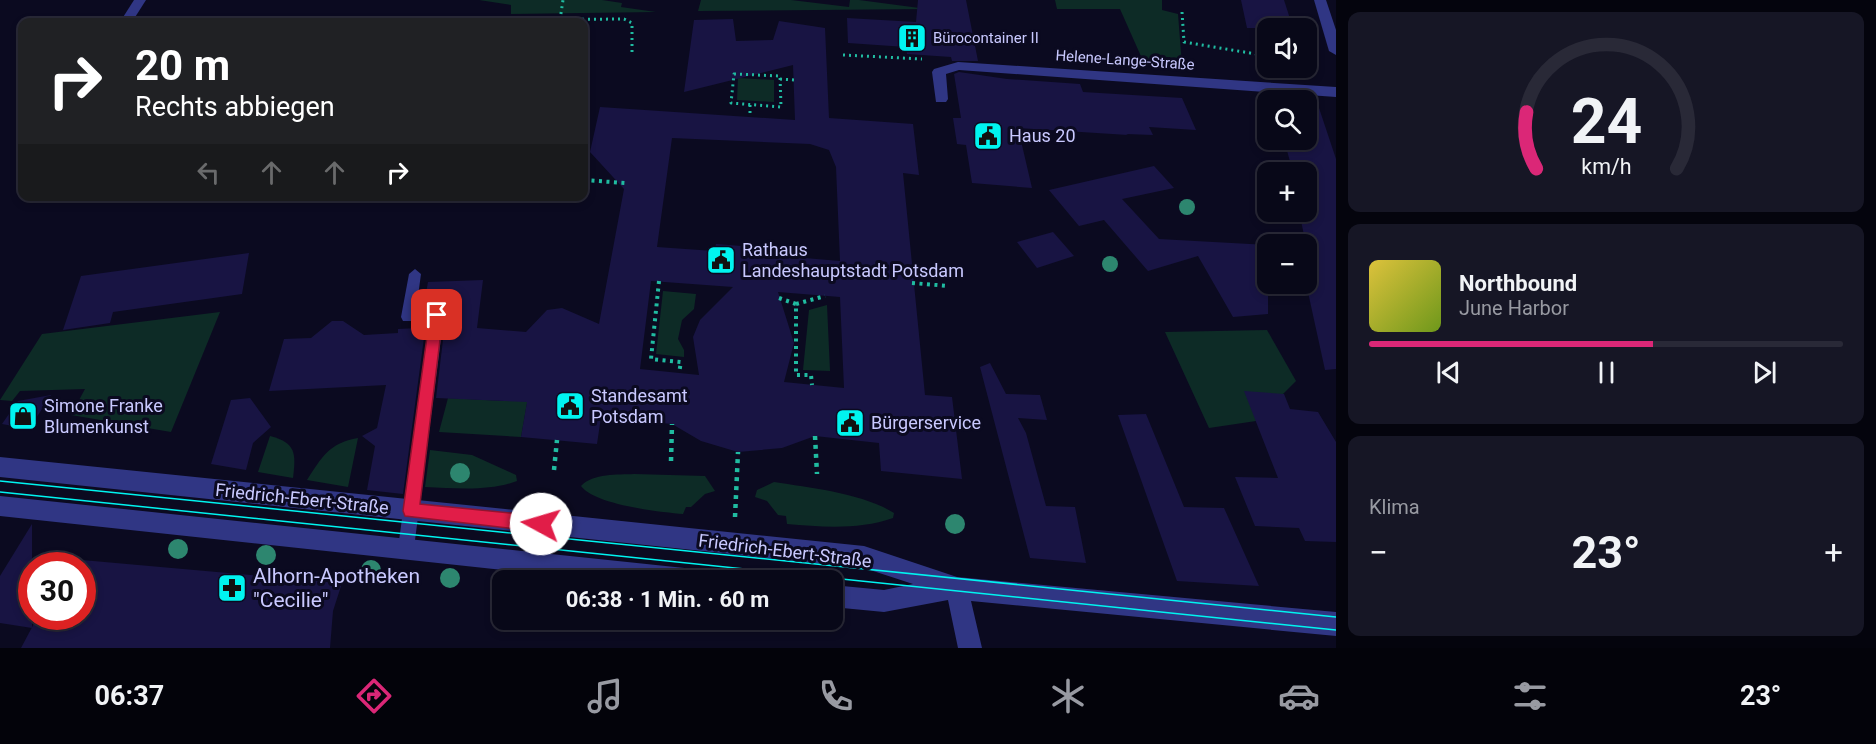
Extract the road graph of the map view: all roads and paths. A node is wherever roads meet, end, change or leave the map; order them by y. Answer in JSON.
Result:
{"nodes":[{"id":1,"x":140,"y":0,"type":"edge"},
{"id":2,"x":562,"y":0,"type":"edge"},
{"id":3,"x":1320,"y":0,"type":"edge"},
{"id":4,"x":1182,"y":12,"type":"dead end"},
{"id":5,"x":129,"y":18,"type":"edge"},
{"id":6,"x":560,"y":18,"type":"edge"},
{"id":7,"x":588,"y":20,"type":"edge"},
{"id":8,"x":1336,"y":51,"type":"edge"},
{"id":9,"x":632,"y":54,"type":"dead end"},
{"id":10,"x":1257,"y":54,"type":"edge"},
{"id":11,"x":843,"y":55,"type":"dead end"},
{"id":12,"x":958,"y":66,"type":"junction"},
{"id":13,"x":780,"y":79,"type":"junction"},
{"id":14,"x":794,"y":80,"type":"dead end"},
{"id":15,"x":1336,"y":92,"type":"edge"},
{"id":16,"x":941,"y":99,"type":"dead end"},
{"id":17,"x":750,"y":105,"type":"junction"},
{"id":18,"x":750,"y":116,"type":"dead end"},
{"id":19,"x":588,"y":180,"type":"edge"},
{"id":20,"x":625,"y":183,"type":"dead end"},
{"id":21,"x":415,"y":274,"type":"dead end"},
{"id":22,"x":659,"y":282,"type":"dead end"},
{"id":23,"x":912,"y":283,"type":"dead end"},
{"id":24,"x":948,"y":286,"type":"dead end"},
{"id":25,"x":825,"y":296,"type":"dead end"},
{"id":26,"x":779,"y":298,"type":"dead end"},
{"id":27,"x":796,"y":304,"type":"junction"},
{"id":28,"x":679,"y":373,"type":"dead end"},
{"id":29,"x":812,"y":385,"type":"dead end"},
{"id":30,"x":672,"y":424,"type":"dead end"},
{"id":31,"x":815,"y":436,"type":"dead end"},
{"id":32,"x":557,"y":440,"type":"dead end"},
{"id":33,"x":738,"y":452,"type":"dead end"},
{"id":34,"x":671,"y":461,"type":"dead end"},
{"id":35,"x":0,"y":467,"type":"edge"},
{"id":36,"x":554,"y":470,"type":"dead end"},
{"id":37,"x":817,"y":474,"type":"dead end"},
{"id":38,"x":735,"y":505,"type":"dead end"},
{"id":39,"x":0,"y":506,"type":"edge"},
{"id":40,"x":411,"y":511,"type":"junction"},
{"id":41,"x":406,"y":548,"type":"junction"},
{"id":42,"x":604,"y":570,"type":"edge"},
{"id":43,"x":957,"y":588,"type":"junction"},
{"id":44,"x":843,"y":597,"type":"edge"},
{"id":45,"x":1336,"y":624,"type":"edge"},
{"id":46,"x":970,"y":648,"type":"edge"}],
"edges":[{"from":1,"to":5,"type":"street"},
{"from":2,"to":6,"type":"path"},
{"from":3,"to":8,"type":"street"},
{"from":4,"to":10,"type":"path"},
{"from":7,"to":9,"type":"path"},
{"from":11,"to":12,"type":"path"},
{"from":12,"to":15,"type":"street","name":"Helene-Lange-Straße"},
{"from":12,"to":16,"type":"street"},
{"from":13,"to":14,"type":"path"},
{"from":13,"to":17,"type":"path"},
{"from":13,"to":17,"type":"path"},
{"from":17,"to":18,"type":"path"},
{"from":19,"to":20,"type":"path"},
{"from":21,"to":40,"type":"lane"},
{"from":22,"to":28,"type":"path"},
{"from":23,"to":24,"type":"path"},
{"from":25,"to":27,"type":"path"},
{"from":26,"to":27,"type":"path"},
{"from":27,"to":29,"type":"path"},
{"from":30,"to":34,"type":"path"},
{"from":31,"to":37,"type":"path"},
{"from":32,"to":36,"type":"path"},
{"from":33,"to":38,"type":"path"},
{"from":35,"to":40,"type":"street","name":"Friedrich-Ebert-Straße"},
{"from":39,"to":41,"type":"street"},
{"from":40,"to":41,"type":"lane"},
{"from":40,"to":43,"type":"street","name":"Friedrich-Ebert-Straße"},
{"from":41,"to":42,"type":"street"},
{"from":43,"to":44,"type":"street","name":"Friedrich-Ebert-Straße"},
{"from":43,"to":45,"type":"street","name":"Friedrich-Ebert-Straße"},
{"from":43,"to":46,"type":"street"}]}
